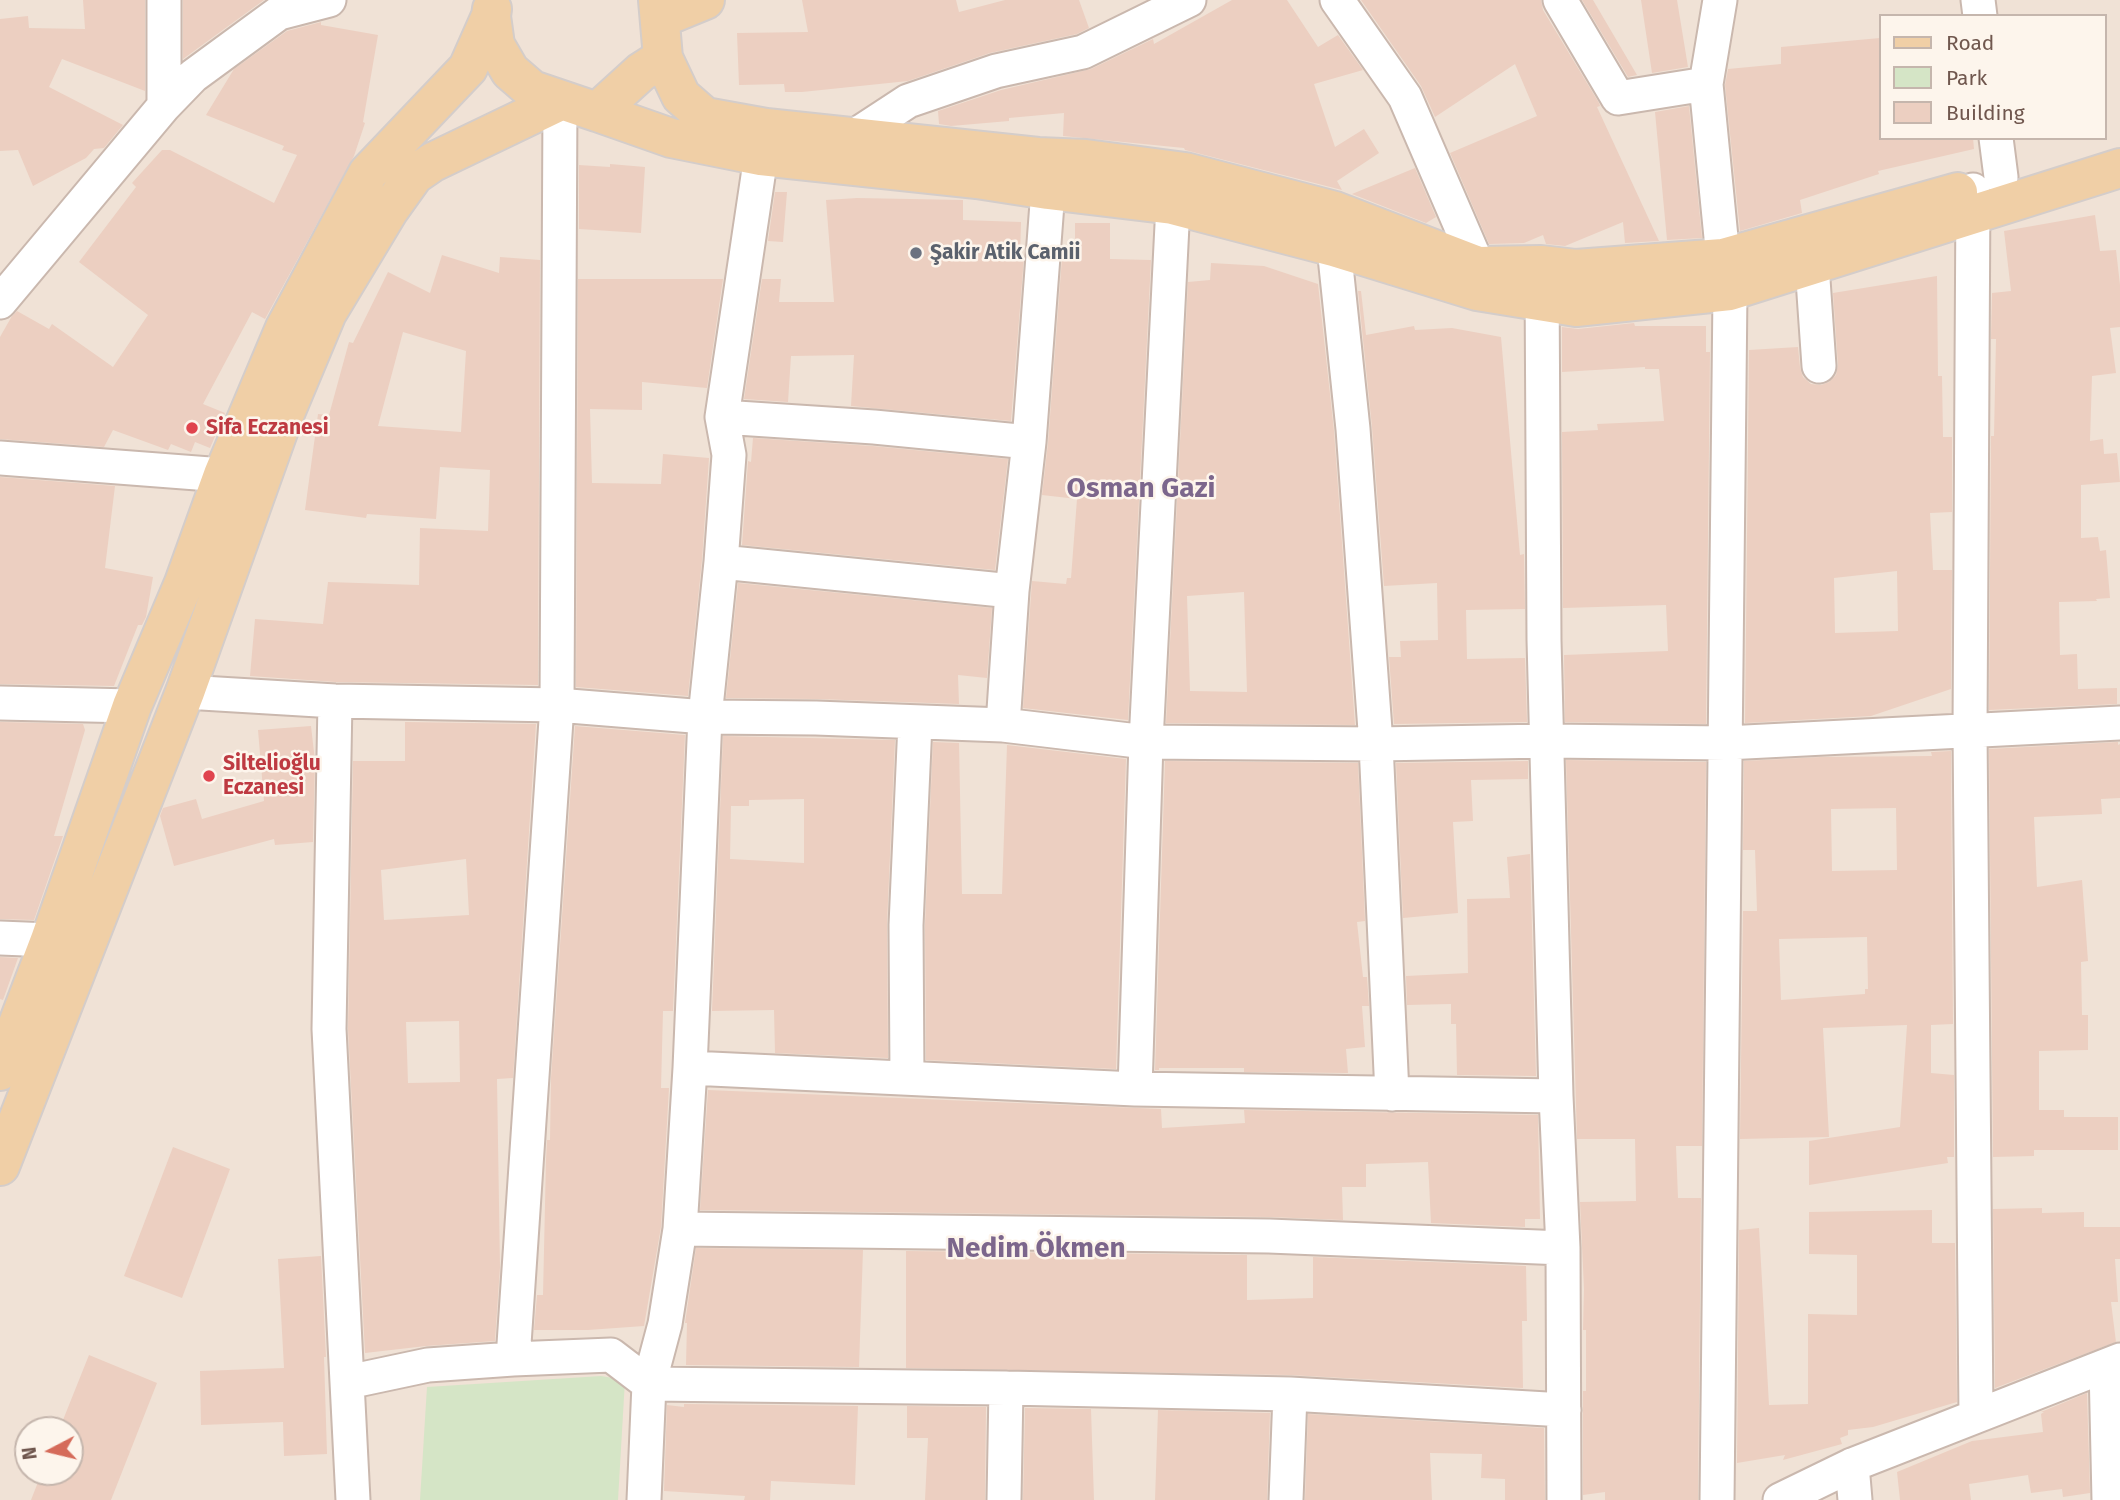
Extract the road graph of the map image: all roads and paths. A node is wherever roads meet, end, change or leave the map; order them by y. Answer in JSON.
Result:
{"nodes":[{"id":1,"x":164,"y":0,"type":"edge"},
{"id":2,"x":329,"y":0,"type":"edge"},
{"id":3,"x":705,"y":0,"type":"edge"},
{"id":4,"x":1189,"y":0,"type":"edge"},
{"id":5,"x":1337,"y":0,"type":"edge"},
{"id":6,"x":1560,"y":0,"type":"edge"},
{"id":7,"x":1720,"y":0,"type":"edge"},
{"id":8,"x":492,"y":8,"type":"edge"},
{"id":9,"x":660,"y":9,"type":"edge"},
{"id":10,"x":663,"y":58,"type":"junction"},
{"id":11,"x":1706,"y":84,"type":"junction"},
{"id":12,"x":561,"y":100,"type":"junction"},
{"id":13,"x":164,"y":106,"type":"junction"},
{"id":14,"x":597,"y":112,"type":"junction"},
{"id":15,"x":853,"y":137,"type":"junction"},
{"id":16,"x":1995,"y":140,"type":"edge"},
{"id":17,"x":2120,"y":141,"type":"edge"},
{"id":18,"x":761,"y":156,"type":"junction"},
{"id":19,"x":2120,"y":168,"type":"edge"},
{"id":20,"x":1048,"y":190,"type":"junction"},
{"id":21,"x":1982,"y":192,"type":"junction"},
{"id":22,"x":1173,"y":205,"type":"junction"},
{"id":23,"x":1334,"y":247,"type":"junction"},
{"id":24,"x":1812,"y":265,"type":"junction"},
{"id":25,"x":1478,"y":266,"type":"junction"},
{"id":26,"x":1726,"y":274,"type":"junction"},
{"id":27,"x":1542,"y":283,"type":"junction"},
{"id":28,"x":0,"y":302,"type":"edge"},
{"id":29,"x":1819,"y":366,"type":"dead end"},
{"id":30,"x":722,"y":417,"type":"junction"},
{"id":31,"x":1029,"y":442,"type":"junction"},
{"id":32,"x":0,"y":458,"type":"edge"},
{"id":33,"x":223,"y":475,"type":"junction"},
{"id":34,"x":721,"y":562,"type":"junction"},
{"id":35,"x":1012,"y":591,"type":"junction"},
{"id":36,"x":185,"y":692,"type":"junction"},
{"id":37,"x":335,"y":701,"type":"junction"},
{"id":38,"x":0,"y":703,"type":"edge"},
{"id":39,"x":557,"y":705,"type":"junction"},
{"id":40,"x":132,"y":706,"type":"junction"},
{"id":41,"x":705,"y":718,"type":"junction"},
{"id":42,"x":915,"y":723,"type":"junction"},
{"id":43,"x":2120,"y":723,"type":"edge"},
{"id":44,"x":1003,"y":725,"type":"junction"},
{"id":45,"x":1970,"y":730,"type":"junction"},
{"id":46,"x":1548,"y":741,"type":"junction"},
{"id":47,"x":1146,"y":743,"type":"junction"},
{"id":48,"x":1726,"y":743,"type":"junction"},
{"id":49,"x":1377,"y":744,"type":"junction"},
{"id":50,"x":0,"y":938,"type":"edge"},
{"id":51,"x":50,"y":940,"type":"junction"},
{"id":52,"x":690,"y":1068,"type":"junction"},
{"id":53,"x":0,"y":1071,"type":"edge"},
{"id":54,"x":907,"y":1078,"type":"junction"},
{"id":55,"x":1135,"y":1089,"type":"junction"},
{"id":56,"x":1392,"y":1094,"type":"junction"},
{"id":57,"x":1556,"y":1096,"type":"junction"},
{"id":58,"x":0,"y":1166,"type":"edge"},
{"id":59,"x":680,"y":1228,"type":"junction"},
{"id":60,"x":1563,"y":1248,"type":"junction"},
{"id":61,"x":513,"y":1359,"type":"junction"},
{"id":62,"x":2113,"y":1363,"type":"edge"},
{"id":63,"x":348,"y":1382,"type":"junction"},
{"id":64,"x":649,"y":1384,"type":"junction"},
{"id":65,"x":1006,"y":1388,"type":"junction"},
{"id":66,"x":1290,"y":1394,"type":"junction"},
{"id":67,"x":1564,"y":1410,"type":"junction"},
{"id":68,"x":1976,"y":1416,"type":"junction"},
{"id":69,"x":1852,"y":1465,"type":"junction"},
{"id":70,"x":353,"y":1500,"type":"edge"},
{"id":71,"x":644,"y":1500,"type":"edge"},
{"id":72,"x":1004,"y":1500,"type":"edge"},
{"id":73,"x":1286,"y":1500,"type":"edge"},
{"id":74,"x":1564,"y":1500,"type":"edge"},
{"id":75,"x":1717,"y":1500,"type":"edge"},
{"id":76,"x":1780,"y":1500,"type":"edge"},
{"id":77,"x":1855,"y":1500,"type":"edge"},
{"id":78,"x":2109,"y":1500,"type":"edge"}],
"edges":[{"from":1,"to":13,"type":"street"},
{"from":2,"to":13,"type":"street"},
{"from":3,"to":9,"type":"main road"},
{"from":4,"to":15,"type":"street"},
{"from":5,"to":25,"type":"street"},
{"from":6,"to":11,"type":"street"},
{"from":7,"to":11,"type":"street"},
{"from":8,"to":12,"type":"main road"},
{"from":8,"to":33,"type":"main road"},
{"from":9,"to":10,"type":"main road"},
{"from":10,"to":14,"type":"main road"},
{"from":10,"to":15,"type":"main road"},
{"from":11,"to":26,"type":"street"},
{"from":12,"to":14,"type":"main road"},
{"from":12,"to":36,"type":"main road"},
{"from":12,"to":39,"type":"street"},
{"from":13,"to":28,"type":"street"},
{"from":14,"to":18,"type":"main road"},
{"from":15,"to":25,"type":"main road"},
{"from":16,"to":21,"type":"street"},
{"from":17,"to":21,"type":"main road"},
{"from":18,"to":20,"type":"main road"},
{"from":18,"to":30,"type":"street"},
{"from":19,"to":21,"type":"main road"},
{"from":20,"to":22,"type":"main road"},
{"from":20,"to":31,"type":"street"},
{"from":21,"to":24,"type":"main road"},
{"from":21,"to":26,"type":"main road"},
{"from":21,"to":45,"type":"street"},
{"from":22,"to":23,"type":"main road"},
{"from":22,"to":47,"type":"street"},
{"from":23,"to":27,"type":"main road"},
{"from":23,"to":49,"type":"street"},
{"from":24,"to":26,"type":"main road"},
{"from":24,"to":29,"type":"street"},
{"from":25,"to":27,"type":"main road"},
{"from":26,"to":27,"type":"main road"},
{"from":26,"to":48,"type":"street"},
{"from":27,"to":46,"type":"street"},
{"from":30,"to":31,"type":"street"},
{"from":30,"to":34,"type":"street"},
{"from":31,"to":35,"type":"street"},
{"from":32,"to":33,"type":"street"},
{"from":33,"to":40,"type":"main road"},
{"from":34,"to":35,"type":"street"},
{"from":34,"to":41,"type":"street"},
{"from":35,"to":44,"type":"street"},
{"from":36,"to":37,"type":"street"},
{"from":36,"to":58,"type":"main road"},
{"from":37,"to":39,"type":"street"},
{"from":37,"to":63,"type":"street"},
{"from":38,"to":40,"type":"street"},
{"from":39,"to":41,"type":"street"},
{"from":39,"to":61,"type":"street"},
{"from":40,"to":51,"type":"main road"},
{"from":41,"to":42,"type":"street"},
{"from":41,"to":52,"type":"street"},
{"from":42,"to":44,"type":"street"},
{"from":42,"to":54,"type":"street"},
{"from":43,"to":45,"type":"street"},
{"from":44,"to":47,"type":"street"},
{"from":45,"to":48,"type":"street"},
{"from":45,"to":68,"type":"street"},
{"from":46,"to":48,"type":"street"},
{"from":46,"to":49,"type":"street"},
{"from":46,"to":57,"type":"street"},
{"from":47,"to":49,"type":"street"},
{"from":47,"to":55,"type":"street"},
{"from":48,"to":75,"type":"street"},
{"from":49,"to":56,"type":"street"},
{"from":50,"to":51,"type":"street"},
{"from":51,"to":53,"type":"main road"},
{"from":52,"to":54,"type":"street"},
{"from":52,"to":59,"type":"street"},
{"from":54,"to":55,"type":"street"},
{"from":55,"to":56,"type":"street"},
{"from":56,"to":57,"type":"street"},
{"from":57,"to":60,"type":"street"},
{"from":59,"to":60,"type":"street"},
{"from":59,"to":64,"type":"street"},
{"from":60,"to":67,"type":"street"},
{"from":61,"to":63,"type":"street"},
{"from":61,"to":64,"type":"street"},
{"from":62,"to":68,"type":"street"},
{"from":62,"to":78,"type":"street"},
{"from":63,"to":70,"type":"street"},
{"from":64,"to":65,"type":"street"},
{"from":64,"to":71,"type":"street"},
{"from":65,"to":66,"type":"street"},
{"from":65,"to":72,"type":"street"},
{"from":66,"to":67,"type":"street"},
{"from":66,"to":73,"type":"street"},
{"from":67,"to":74,"type":"street"},
{"from":68,"to":69,"type":"street"},
{"from":69,"to":76,"type":"street"},
{"from":69,"to":77,"type":"street"}]}
